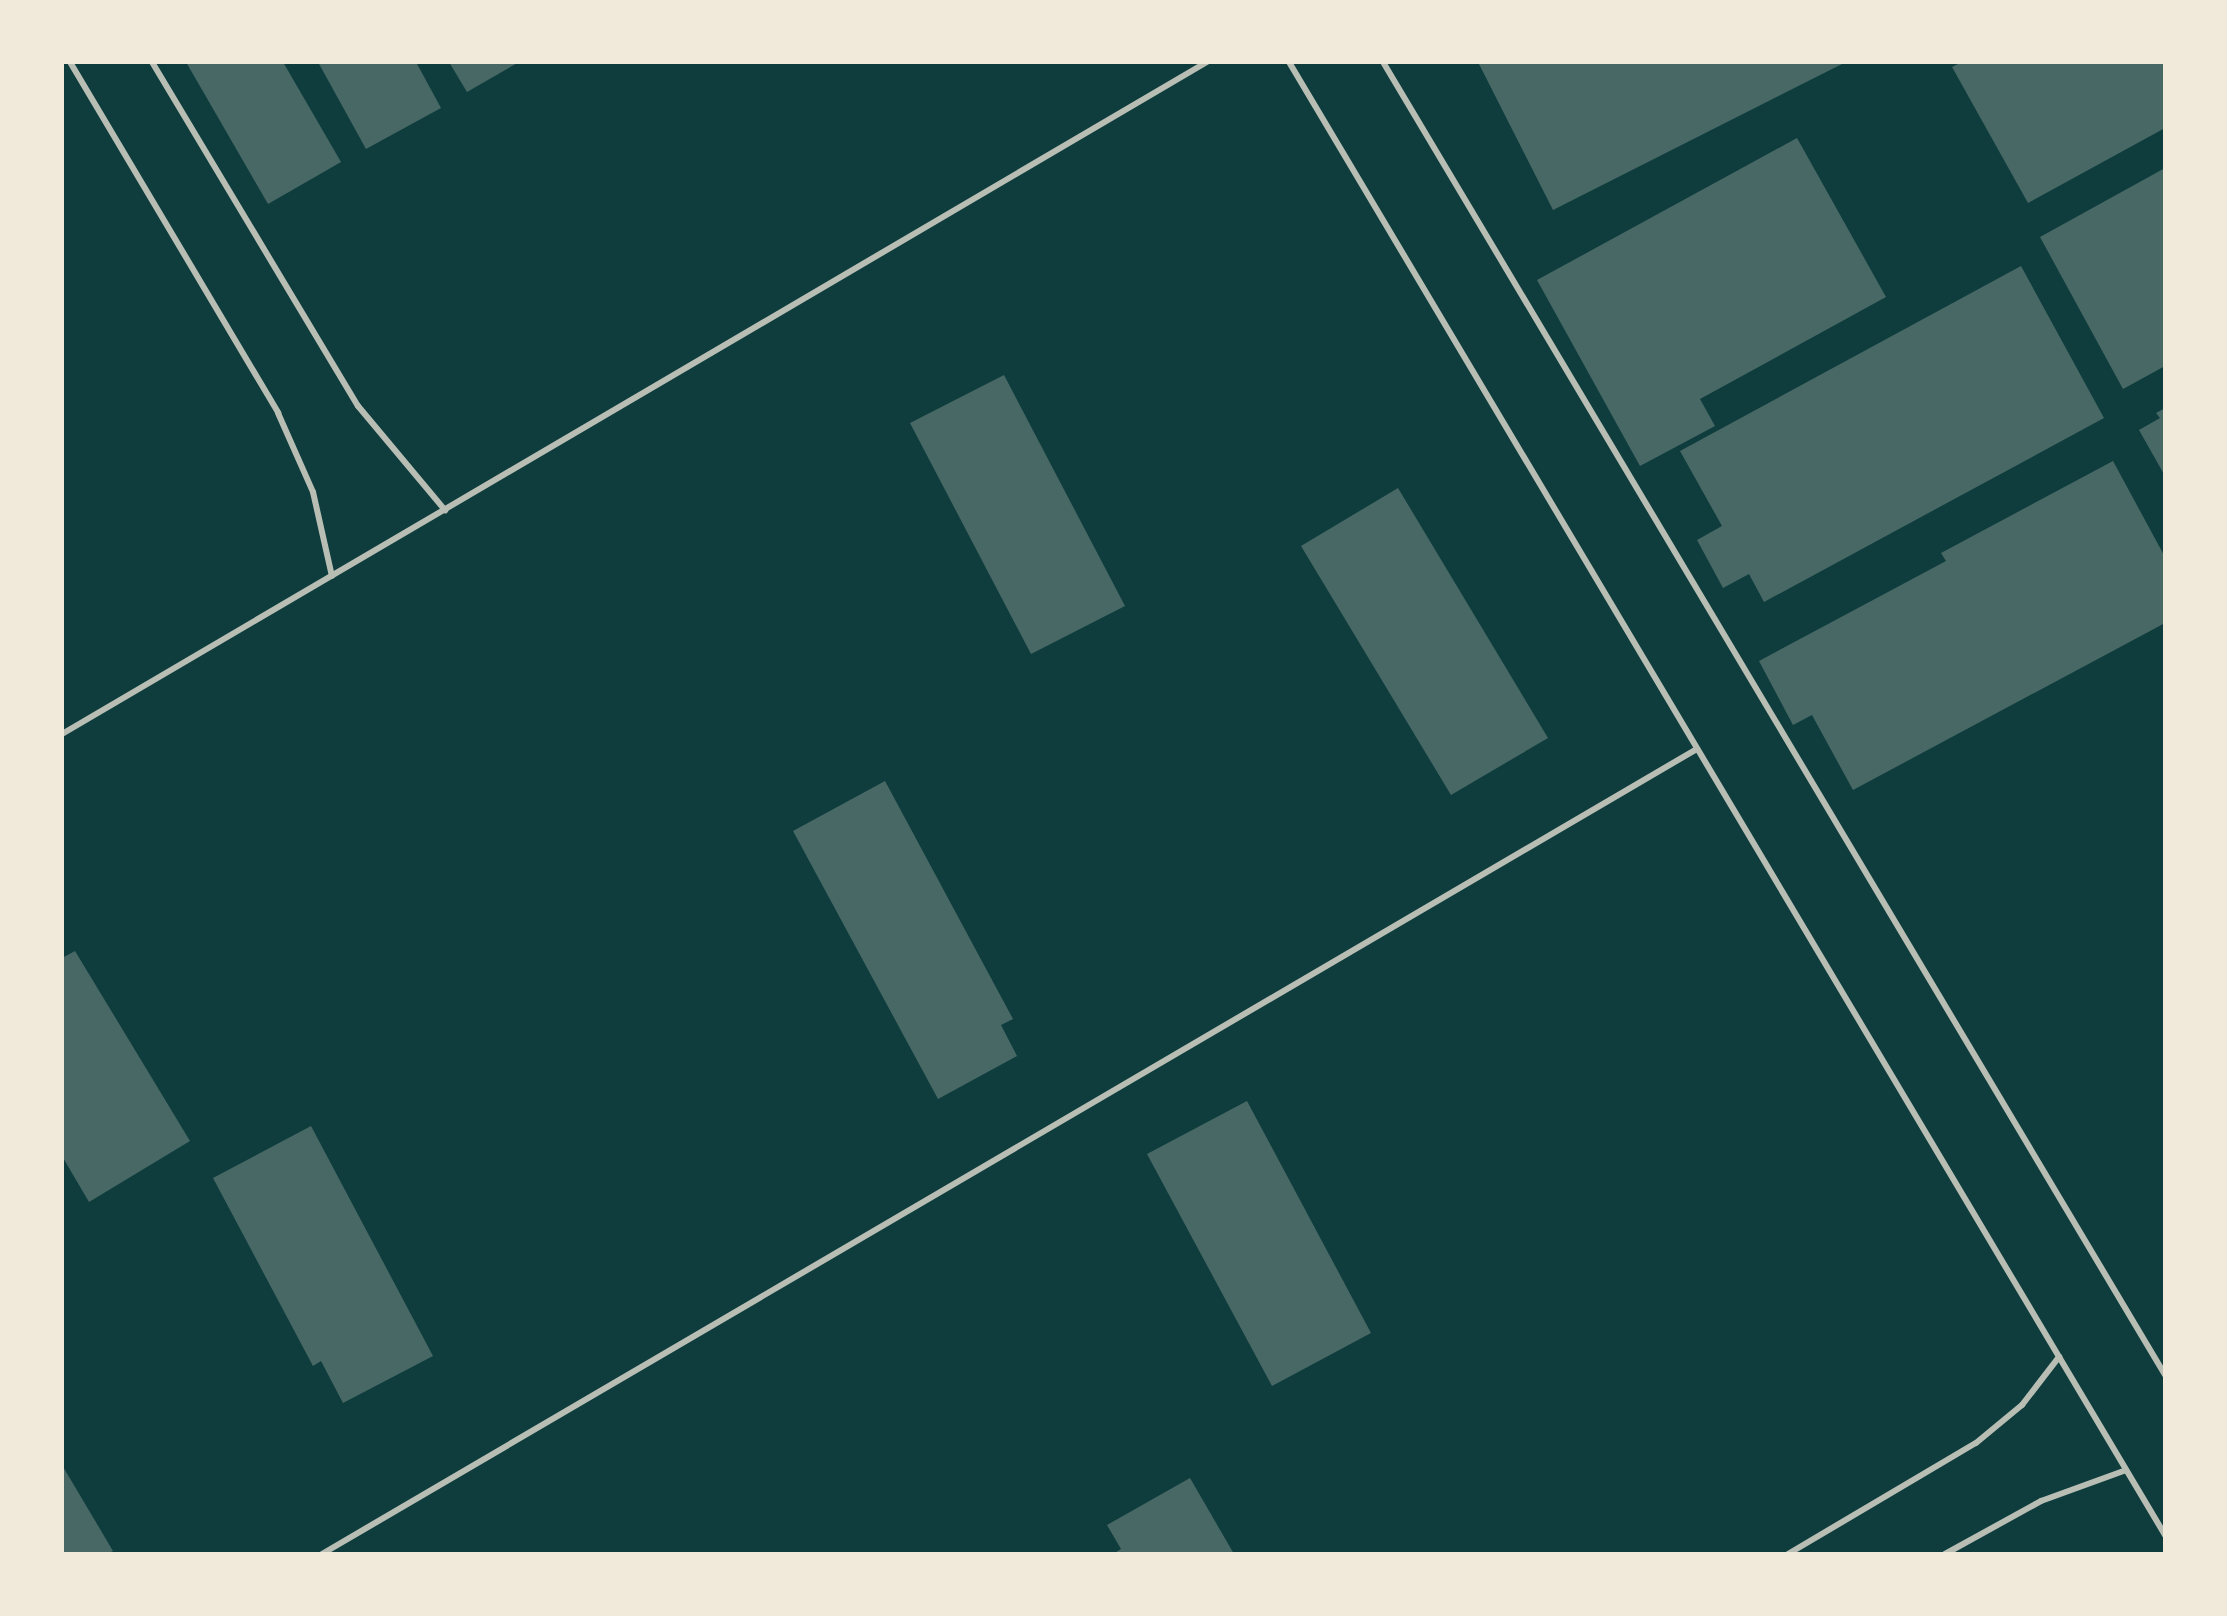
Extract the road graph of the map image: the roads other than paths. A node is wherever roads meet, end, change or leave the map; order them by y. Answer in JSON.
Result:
{"nodes":[{"id":1,"x":70,"y":62,"type":"edge"},
{"id":2,"x":152,"y":62,"type":"edge"},
{"id":3,"x":1207,"y":62,"type":"edge"},
{"id":4,"x":1289,"y":62,"type":"edge"},
{"id":5,"x":1383,"y":62,"type":"edge"},
{"id":6,"x":445,"y":510,"type":"junction"},
{"id":7,"x":332,"y":576,"type":"junction"},
{"id":8,"x":62,"y":734,"type":"edge"},
{"id":9,"x":1697,"y":749,"type":"junction"},
{"id":10,"x":2059,"y":1357,"type":"junction"},
{"id":11,"x":2165,"y":1375,"type":"edge"},
{"id":12,"x":2126,"y":1470,"type":"junction"},
{"id":13,"x":2165,"y":1535,"type":"edge"},
{"id":14,"x":322,"y":1554,"type":"edge"},
{"id":15,"x":1788,"y":1554,"type":"edge"},
{"id":16,"x":1945,"y":1554,"type":"edge"}],
"edges":[{"from":1,"to":7,"type":"lane"},
{"from":2,"to":6,"type":"lane"},
{"from":3,"to":6,"type":"lane"},
{"from":4,"to":9,"type":"lane"},
{"from":5,"to":11,"type":"lane"},
{"from":6,"to":7,"type":"lane"},
{"from":7,"to":8,"type":"lane"},
{"from":9,"to":10,"type":"lane"},
{"from":9,"to":14,"type":"lane"},
{"from":10,"to":12,"type":"lane"},
{"from":10,"to":15,"type":"lane"},
{"from":12,"to":13,"type":"lane"},
{"from":12,"to":16,"type":"lane"}]}
